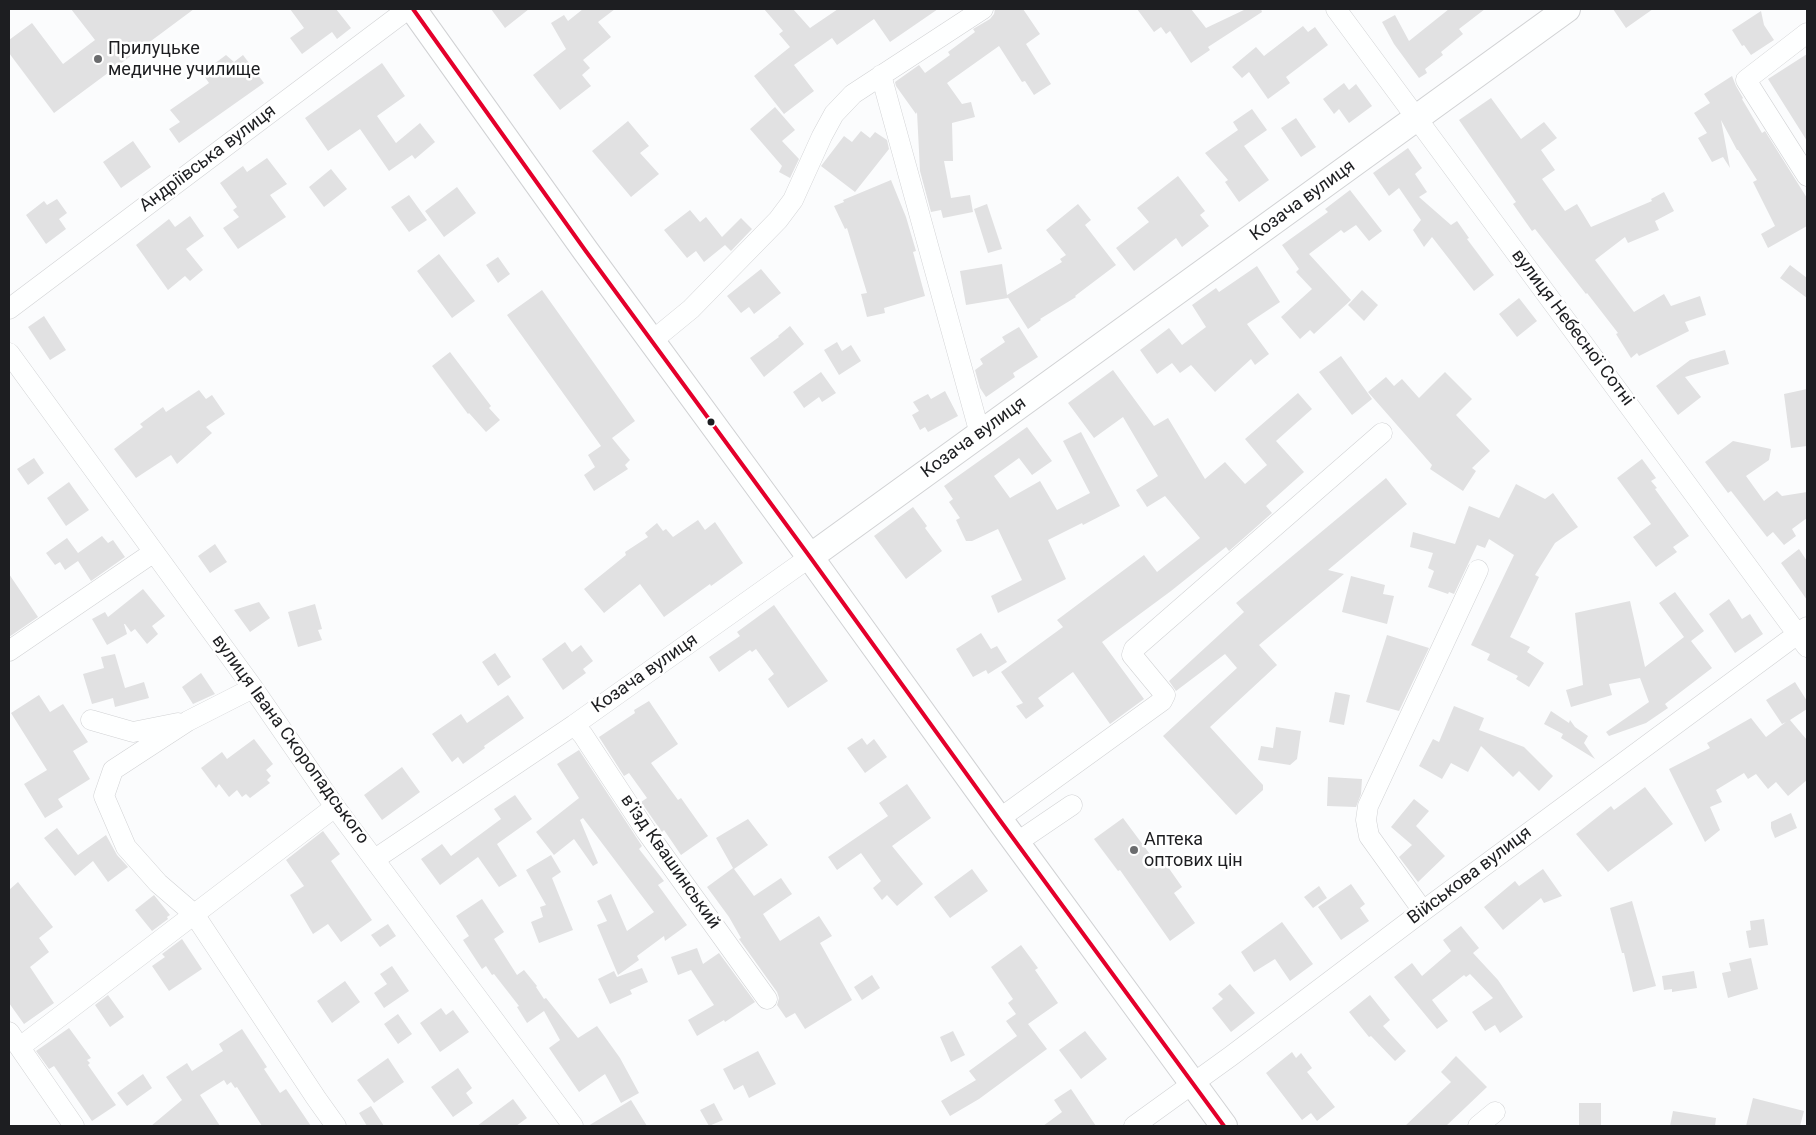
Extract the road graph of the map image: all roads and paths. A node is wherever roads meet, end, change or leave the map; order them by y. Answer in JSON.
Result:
{"nodes":[{"id":1,"x":408,"y":9,"type":"edge"},
{"id":2,"x":413,"y":9,"type":"edge"},
{"id":3,"x":983,"y":9,"type":"edge"},
{"id":4,"x":1336,"y":9,"type":"edge"},
{"id":5,"x":1567,"y":9,"type":"edge"},
{"id":6,"x":1807,"y":33,"type":"edge"},
{"id":7,"x":881,"y":75,"type":"junction"},
{"id":8,"x":1417,"y":119,"type":"junction"},
{"id":9,"x":1807,"y":176,"type":"edge"},
{"id":10,"x":9,"y":309,"type":"edge"},
{"id":11,"x":652,"y":341,"type":"junction"},
{"id":12,"x":9,"y":353,"type":"edge"},
{"id":13,"x":1382,"y":433,"type":"dead end"},
{"id":14,"x":980,"y":434,"type":"junction"},
{"id":15,"x":154,"y":552,"type":"junction"},
{"id":16,"x":810,"y":557,"type":"junction"},
{"id":17,"x":1478,"y":570,"type":"dead end"},
{"id":18,"x":1804,"y":636,"type":"edge"},
{"id":19,"x":9,"y":651,"type":"edge"},
{"id":20,"x":253,"y":688,"type":"junction"},
{"id":21,"x":91,"y":720,"type":"dead end"},
{"id":22,"x":188,"y":721,"type":"junction"},
{"id":23,"x":574,"y":725,"type":"junction"},
{"id":24,"x":1072,"y":805,"type":"dead end"},
{"id":25,"x":335,"y":807,"type":"junction"},
{"id":26,"x":999,"y":819,"type":"junction"},
{"id":27,"x":1016,"y":843,"type":"junction"},
{"id":28,"x":375,"y":859,"type":"junction"},
{"id":29,"x":1423,"y":910,"type":"junction"},
{"id":30,"x":194,"y":914,"type":"junction"},
{"id":31,"x":768,"y":999,"type":"dead end"},
{"id":32,"x":14,"y":1039,"type":"edge"},
{"id":33,"x":1194,"y":1084,"type":"junction"},
{"id":34,"x":1495,"y":1112,"type":"dead end"},
{"id":35,"x":74,"y":1126,"type":"edge"},
{"id":36,"x":336,"y":1126,"type":"edge"},
{"id":37,"x":573,"y":1126,"type":"edge"},
{"id":38,"x":1134,"y":1126,"type":"edge"},
{"id":39,"x":1224,"y":1126,"type":"edge"},
{"id":40,"x":1478,"y":1126,"type":"edge"}],
"edges":[{"from":1,"to":10,"type":"street","name":"Андріївська вулиця"},
{"from":2,"to":11,"type":"main road"},
{"from":3,"to":7,"type":"street"},
{"from":4,"to":8,"type":"street","name":"вулиця Небесної Сотні"},
{"from":5,"to":8,"type":"main road","name":"Козача вулиця"},
{"from":6,"to":9,"type":"street"},
{"from":7,"to":11,"type":"street"},
{"from":7,"to":14,"type":"street"},
{"from":8,"to":14,"type":"main road","name":"Козача вулиця"},
{"from":8,"to":18,"type":"street","name":"вулиця Небесної Сотні"},
{"from":11,"to":16,"type":"main road"},
{"from":12,"to":15,"type":"street","name":"вулиця Івана Скоропадського"},
{"from":13,"to":26,"type":"street"},
{"from":14,"to":16,"type":"main road","name":"Козача вулиця"},
{"from":15,"to":19,"type":"street"},
{"from":15,"to":20,"type":"street","name":"вулиця Івана Скоропадського"},
{"from":16,"to":23,"type":"street","name":"Козача вулиця"},
{"from":16,"to":26,"type":"main road"},
{"from":17,"to":29,"type":"street"},
{"from":18,"to":29,"type":"street","name":"Військова вулиця"},
{"from":20,"to":22,"type":"street"},
{"from":20,"to":25,"type":"street","name":"вулиця Івана Скоропадського"},
{"from":21,"to":22,"type":"street"},
{"from":22,"to":30,"type":"street"},
{"from":23,"to":28,"type":"street","name":"Козача вулиця"},
{"from":23,"to":31,"type":"street","name":"в’їзд Квашинський"},
{"from":24,"to":27,"type":"street"},
{"from":25,"to":28,"type":"street","name":"вулиця Івана Скоропадського"},
{"from":25,"to":30,"type":"street"},
{"from":26,"to":27,"type":"main road"},
{"from":27,"to":33,"type":"main road"},
{"from":28,"to":37,"type":"street","name":"вулиця Івана Скоропадського"},
{"from":29,"to":33,"type":"street","name":"Військова вулиця"},
{"from":30,"to":32,"type":"street"},
{"from":30,"to":36,"type":"street"},
{"from":32,"to":35,"type":"street"},
{"from":33,"to":38,"type":"street","name":"Військова вулиця"},
{"from":33,"to":39,"type":"main road"},
{"from":34,"to":40,"type":"street"}]}
